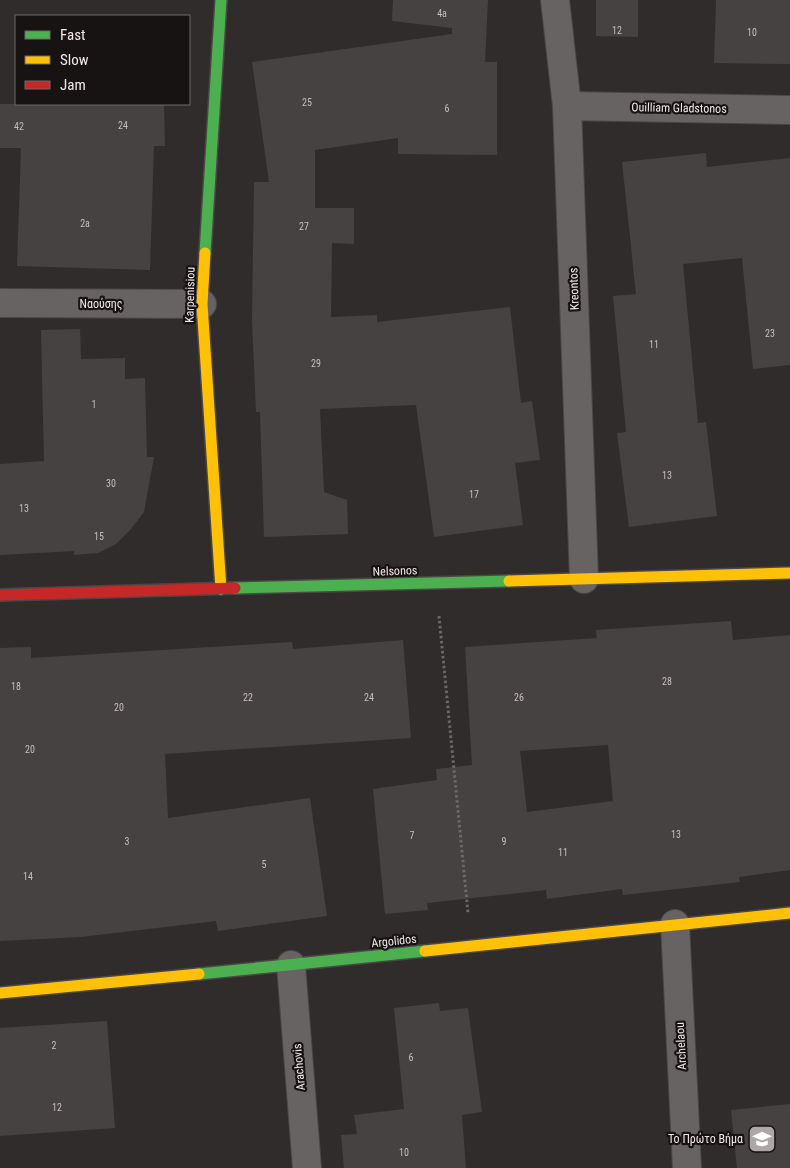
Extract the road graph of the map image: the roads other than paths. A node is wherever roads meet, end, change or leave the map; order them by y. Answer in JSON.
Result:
{"nodes":[{"id":1,"x":221,"y":0,"type":"edge"},
{"id":2,"x":555,"y":0,"type":"edge"},
{"id":3,"x":567,"y":106,"type":"junction"},
{"id":4,"x":790,"y":110,"type":"edge"},
{"id":5,"x":0,"y":303,"type":"edge"},
{"id":6,"x":202,"y":304,"type":"junction"},
{"id":7,"x":790,"y":573,"type":"edge"},
{"id":8,"x":584,"y":579,"type":"junction"},
{"id":9,"x":221,"y":590,"type":"junction"},
{"id":10,"x":0,"y":595,"type":"edge"},
{"id":11,"x":790,"y":913,"type":"edge"},
{"id":12,"x":675,"y":924,"type":"junction"},
{"id":13,"x":291,"y":965,"type":"junction"},
{"id":14,"x":0,"y":993,"type":"edge"},
{"id":15,"x":307,"y":1168,"type":"edge"},
{"id":16,"x":687,"y":1168,"type":"edge"}],
"edges":[{"from":1,"to":6,"type":"street","name":"Karpenisiou"},
{"from":2,"to":3,"type":"street","name":"Kreontos"},
{"from":3,"to":4,"type":"street","name":"Ouilliam Gladstonos"},
{"from":3,"to":8,"type":"street","name":"Kreontos"},
{"from":5,"to":6,"type":"street","name":"Ναούσης"},
{"from":6,"to":9,"type":"street","name":"Karpenisiou"},
{"from":7,"to":8,"type":"street","name":"Nelsonos"},
{"from":8,"to":9,"type":"street","name":"Nelsonos"},
{"from":9,"to":10,"type":"street","name":"Nelsonos"},
{"from":11,"to":12,"type":"street","name":"Argolidos"},
{"from":12,"to":13,"type":"street","name":"Argolidos"},
{"from":12,"to":16,"type":"street","name":"Archelaou"},
{"from":13,"to":14,"type":"street","name":"Argolidos"},
{"from":13,"to":15,"type":"street","name":"Arachovis"}]}
